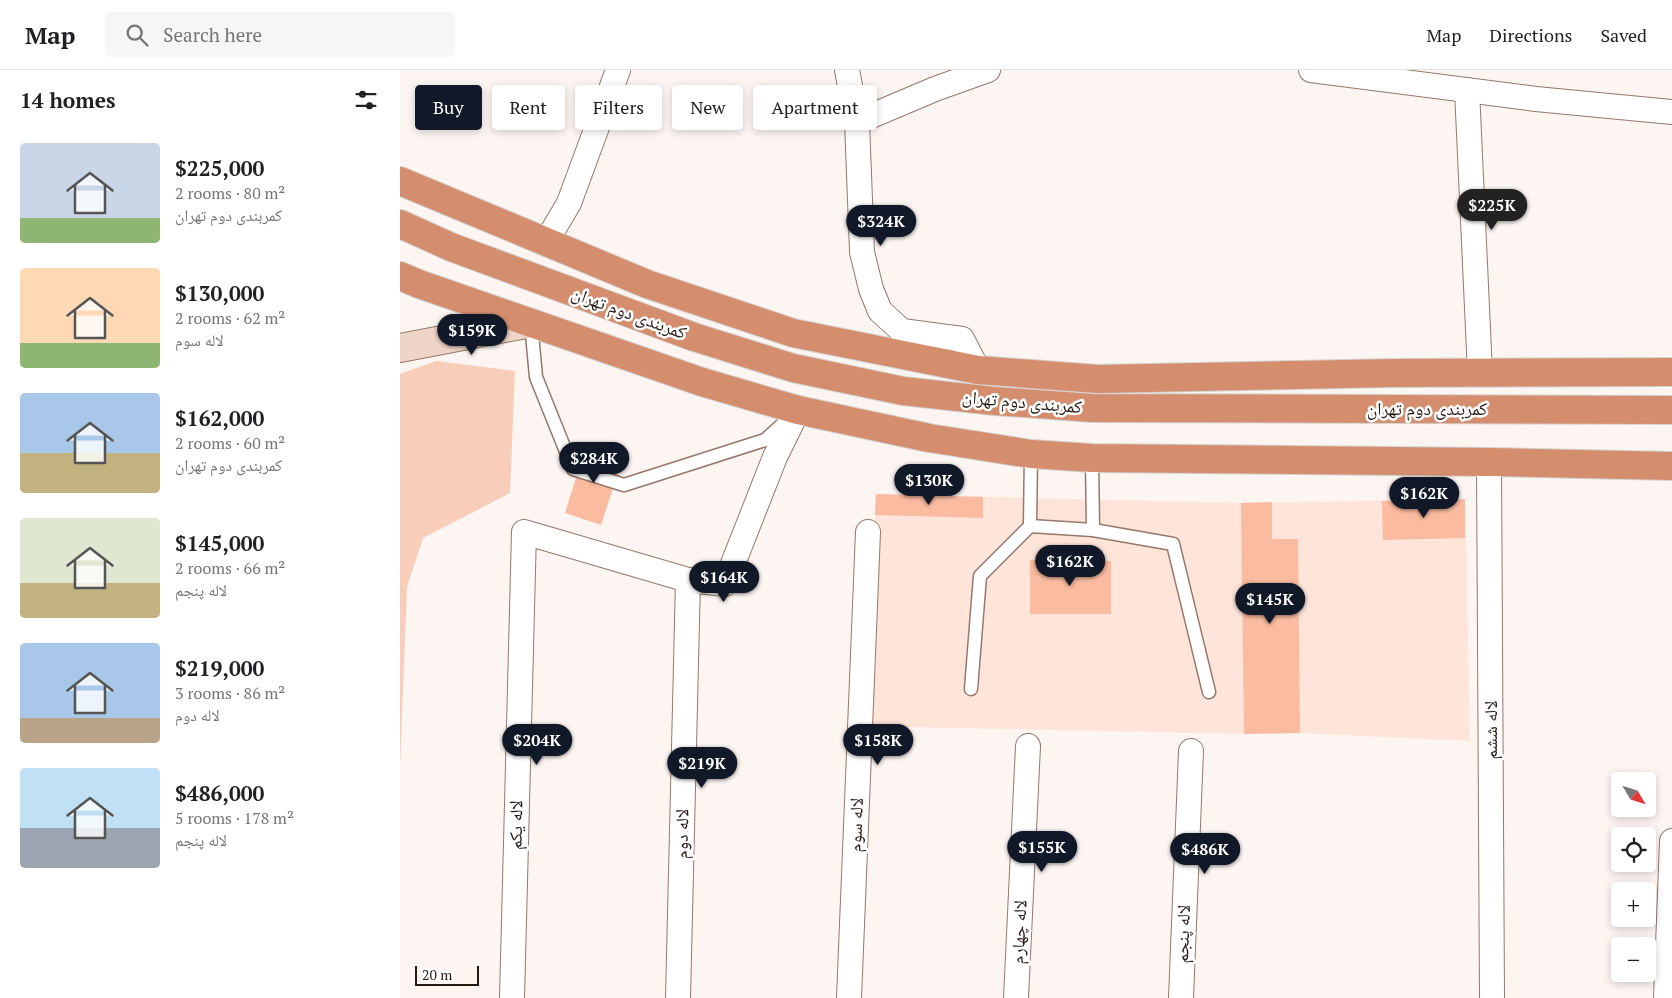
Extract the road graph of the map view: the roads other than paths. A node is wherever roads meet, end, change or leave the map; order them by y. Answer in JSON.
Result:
{"nodes":[{"id":1,"x":618,"y":70,"type":"edge"},
{"id":2,"x":847,"y":70,"type":"edge"},
{"id":3,"x":988,"y":70,"type":"edge"},
{"id":4,"x":1311,"y":70,"type":"edge"},
{"id":5,"x":850,"y":85,"type":"edge"},
{"id":6,"x":1466,"y":90,"type":"junction"},
{"id":7,"x":1672,"y":112,"type":"edge"},
{"id":8,"x":877,"y":114,"type":"edge"},
{"id":9,"x":857,"y":130,"type":"edge"},
{"id":10,"x":400,"y":181,"type":"edge"},
{"id":11,"x":400,"y":224,"type":"edge"},
{"id":12,"x":546,"y":242,"type":"junction"},
{"id":13,"x":400,"y":276,"type":"edge"},
{"id":14,"x":531,"y":323,"type":"junction"},
{"id":15,"x":400,"y":348,"type":"edge"},
{"id":16,"x":978,"y":370,"type":"junction"},
{"id":17,"x":1672,"y":372,"type":"edge"},
{"id":18,"x":1480,"y":373,"type":"junction"},
{"id":19,"x":798,"y":410,"type":"junction"},
{"id":20,"x":1672,"y":410,"type":"edge"},
{"id":21,"x":1031,"y":454,"type":"junction"},
{"id":22,"x":1092,"y":458,"type":"junction"},
{"id":23,"x":1489,"y":462,"type":"junction"},
{"id":24,"x":1672,"y":466,"type":"edge"},
{"id":25,"x":1030,"y":526,"type":"junction"},
{"id":26,"x":1093,"y":530,"type":"junction"},
{"id":27,"x":868,"y":532,"type":"dead end"},
{"id":28,"x":688,"y":580,"type":"junction"},
{"id":29,"x":971,"y":689,"type":"dead end"},
{"id":30,"x":1209,"y":692,"type":"dead end"},
{"id":31,"x":1028,"y":746,"type":"dead end"},
{"id":32,"x":1191,"y":751,"type":"dead end"},
{"id":33,"x":1672,"y":841,"type":"edge"},
{"id":34,"x":512,"y":998,"type":"edge"},
{"id":35,"x":678,"y":998,"type":"edge"},
{"id":36,"x":849,"y":998,"type":"edge"},
{"id":37,"x":1016,"y":998,"type":"edge"},
{"id":38,"x":1181,"y":998,"type":"edge"},
{"id":39,"x":1492,"y":998,"type":"edge"},
{"id":40,"x":1666,"y":998,"type":"edge"}],
"edges":[{"from":1,"to":12,"type":"street"},
{"from":2,"to":5,"type":"street"},
{"from":3,"to":8,"type":"street"},
{"from":4,"to":6,"type":"street"},
{"from":6,"to":7,"type":"street"},
{"from":6,"to":18,"type":"street"},
{"from":9,"to":16,"type":"street"},
{"from":10,"to":12,"type":"highway"},
{"from":11,"to":20,"type":"highway","name":"کمربندی دوم تهران"},
{"from":12,"to":16,"type":"highway"},
{"from":13,"to":14,"type":"highway"},
{"from":14,"to":15,"type":"main road"},
{"from":14,"to":19,"type":"highway"},
{"from":14,"to":19,"type":"lane"},
{"from":16,"to":18,"type":"highway"},
{"from":17,"to":18,"type":"highway"},
{"from":19,"to":21,"type":"highway"},
{"from":19,"to":28,"type":"street"},
{"from":21,"to":22,"type":"highway"},
{"from":21,"to":25,"type":"lane"},
{"from":22,"to":23,"type":"highway"},
{"from":22,"to":26,"type":"lane"},
{"from":23,"to":24,"type":"highway"},
{"from":23,"to":39,"type":"street","name":"لاله ششم"},
{"from":25,"to":26,"type":"lane"},
{"from":25,"to":29,"type":"lane"},
{"from":26,"to":30,"type":"lane"},
{"from":27,"to":36,"type":"street","name":"لاله سوم"},
{"from":28,"to":34,"type":"street","name":"لاله یکم"},
{"from":28,"to":35,"type":"street","name":"لاله دوم"},
{"from":31,"to":37,"type":"street","name":"لاله چهارم"},
{"from":32,"to":38,"type":"street","name":"لاله پنجم"},
{"from":33,"to":40,"type":"street"}]}
